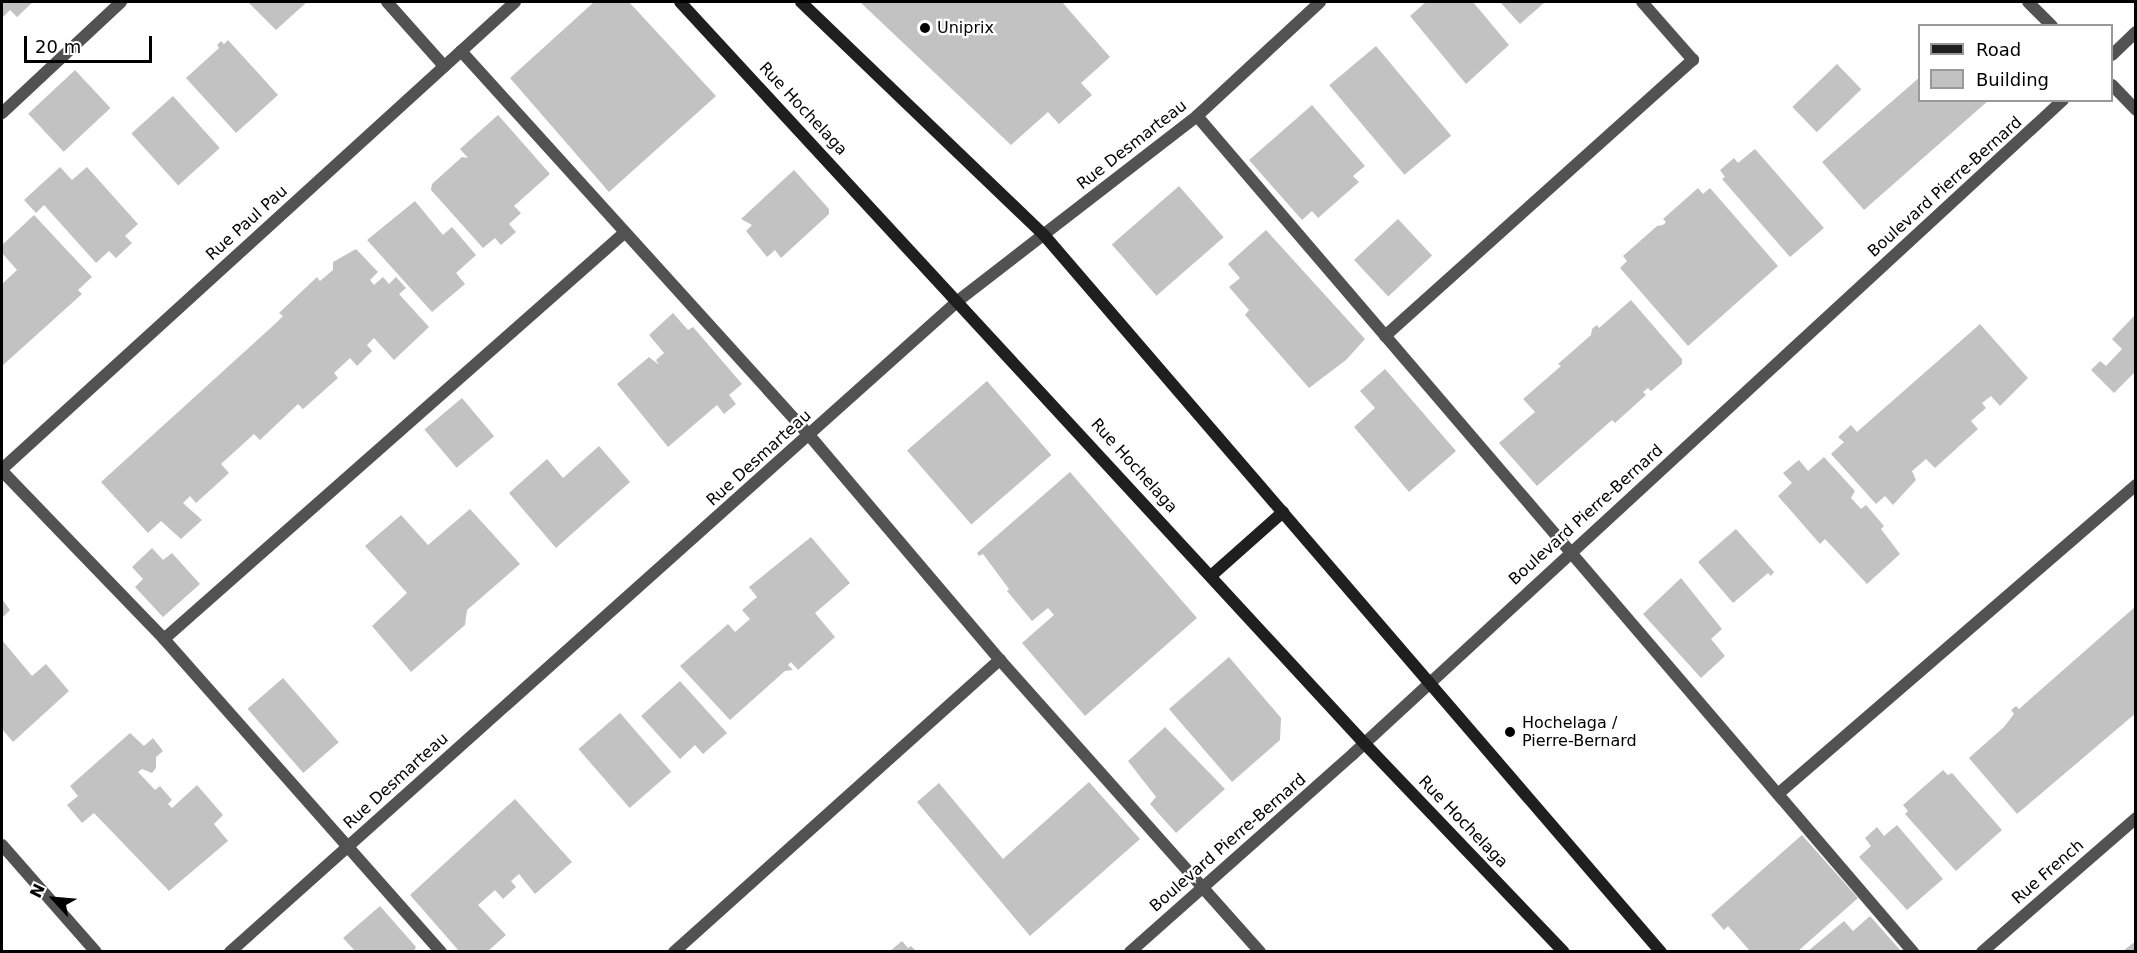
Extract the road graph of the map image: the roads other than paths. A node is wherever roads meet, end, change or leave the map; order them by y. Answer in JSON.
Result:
{"nodes":[{"id":1,"x":121,"y":2,"type":"edge"},
{"id":2,"x":387,"y":2,"type":"edge"},
{"id":3,"x":515,"y":2,"type":"edge"},
{"id":4,"x":680,"y":2,"type":"edge"},
{"id":5,"x":801,"y":2,"type":"edge"},
{"id":6,"x":1320,"y":2,"type":"edge"},
{"id":7,"x":1642,"y":2,"type":"edge"},
{"id":8,"x":2028,"y":2,"type":"edge"},
{"id":9,"x":2050,"y":24,"type":"edge"},
{"id":10,"x":2136,"y":32,"type":"edge"},
{"id":11,"x":461,"y":51,"type":"junction"},
{"id":12,"x":2113,"y":54,"type":"edge"},
{"id":13,"x":444,"y":66,"type":"junction"},
{"id":14,"x":2113,"y":86,"type":"edge"},
{"id":15,"x":2061,"y":102,"type":"edge"},
{"id":16,"x":2136,"y":110,"type":"edge"},
{"id":17,"x":2,"y":113,"type":"edge"},
{"id":18,"x":1197,"y":116,"type":"junction"},
{"id":19,"x":623,"y":234,"type":"junction"},
{"id":20,"x":1044,"y":235,"type":"junction"},
{"id":21,"x":959,"y":300,"type":"junction"},
{"id":22,"x":1385,"y":336,"type":"junction"},
{"id":23,"x":809,"y":435,"type":"junction"},
{"id":24,"x":2,"y":470,"type":"edge"},
{"id":25,"x":2136,"y":485,"type":"edge"},
{"id":26,"x":1283,"y":512,"type":"junction"},
{"id":27,"x":1570,"y":552,"type":"junction"},
{"id":28,"x":1212,"y":575,"type":"junction"},
{"id":29,"x":165,"y":639,"type":"junction"},
{"id":30,"x":1000,"y":660,"type":"junction"},
{"id":31,"x":1428,"y":681,"type":"junction"},
{"id":32,"x":1364,"y":743,"type":"junction"},
{"id":33,"x":1778,"y":794,"type":"junction"},
{"id":34,"x":2136,"y":818,"type":"edge"},
{"id":35,"x":2,"y":845,"type":"edge"},
{"id":36,"x":348,"y":846,"type":"junction"},
{"id":37,"x":1202,"y":886,"type":"junction"},
{"id":38,"x":96,"y":951,"type":"edge"},
{"id":39,"x":230,"y":951,"type":"edge"},
{"id":40,"x":441,"y":951,"type":"edge"},
{"id":41,"x":674,"y":951,"type":"edge"},
{"id":42,"x":1130,"y":951,"type":"edge"},
{"id":43,"x":1260,"y":951,"type":"edge"},
{"id":44,"x":1564,"y":951,"type":"edge"},
{"id":45,"x":1661,"y":951,"type":"edge"},
{"id":46,"x":1913,"y":951,"type":"edge"},
{"id":47,"x":1982,"y":951,"type":"edge"}],
"edges":[{"from":1,"to":17,"type":"street"},
{"from":2,"to":13,"type":"street"},
{"from":3,"to":11,"type":"street","name":"Rue Paul Pau"},
{"from":4,"to":21,"type":"main road","name":"Rue Hochelaga"},
{"from":5,"to":20,"type":"main road"},
{"from":6,"to":18,"type":"street","name":"Rue Desmarteau"},
{"from":7,"to":22,"type":"street"},
{"from":8,"to":9,"type":"street"},
{"from":10,"to":12,"type":"street"},
{"from":11,"to":13,"type":"street","name":"Rue Paul Pau"},
{"from":11,"to":19,"type":"street"},
{"from":13,"to":24,"type":"street","name":"Rue Paul Pau"},
{"from":14,"to":16,"type":"street"},
{"from":15,"to":27,"type":"street","name":"Boulevard Pierre-Bernard"},
{"from":18,"to":20,"type":"street","name":"Rue Desmarteau"},
{"from":18,"to":22,"type":"street"},
{"from":19,"to":23,"type":"street"},
{"from":19,"to":29,"type":"street"},
{"from":20,"to":21,"type":"street","name":"Rue Desmarteau"},
{"from":20,"to":26,"type":"main road"},
{"from":21,"to":23,"type":"street","name":"Rue Desmarteau"},
{"from":21,"to":28,"type":"main road","name":"Rue Hochelaga"},
{"from":22,"to":27,"type":"street"},
{"from":23,"to":30,"type":"street"},
{"from":23,"to":36,"type":"street","name":"Rue Desmarteau"},
{"from":24,"to":29,"type":"street"},
{"from":25,"to":33,"type":"street"},
{"from":26,"to":28,"type":"main road"},
{"from":26,"to":31,"type":"main road"},
{"from":27,"to":31,"type":"street","name":"Boulevard Pierre-Bernard"},
{"from":27,"to":33,"type":"street"},
{"from":28,"to":32,"type":"main road","name":"Rue Hochelaga"},
{"from":29,"to":36,"type":"street"},
{"from":30,"to":37,"type":"street"},
{"from":30,"to":41,"type":"street"},
{"from":31,"to":32,"type":"street","name":"Boulevard Pierre-Bernard"},
{"from":31,"to":45,"type":"main road"},
{"from":32,"to":37,"type":"street","name":"Boulevard Pierre-Bernard"},
{"from":32,"to":44,"type":"main road","name":"Rue Hochelaga"},
{"from":33,"to":46,"type":"street"},
{"from":34,"to":47,"type":"street","name":"Rue French"},
{"from":35,"to":38,"type":"street"},
{"from":36,"to":39,"type":"street","name":"Rue Desmarteau"},
{"from":36,"to":40,"type":"street"},
{"from":37,"to":42,"type":"street","name":"Boulevard Pierre-Bernard"},
{"from":37,"to":43,"type":"street"}]}
